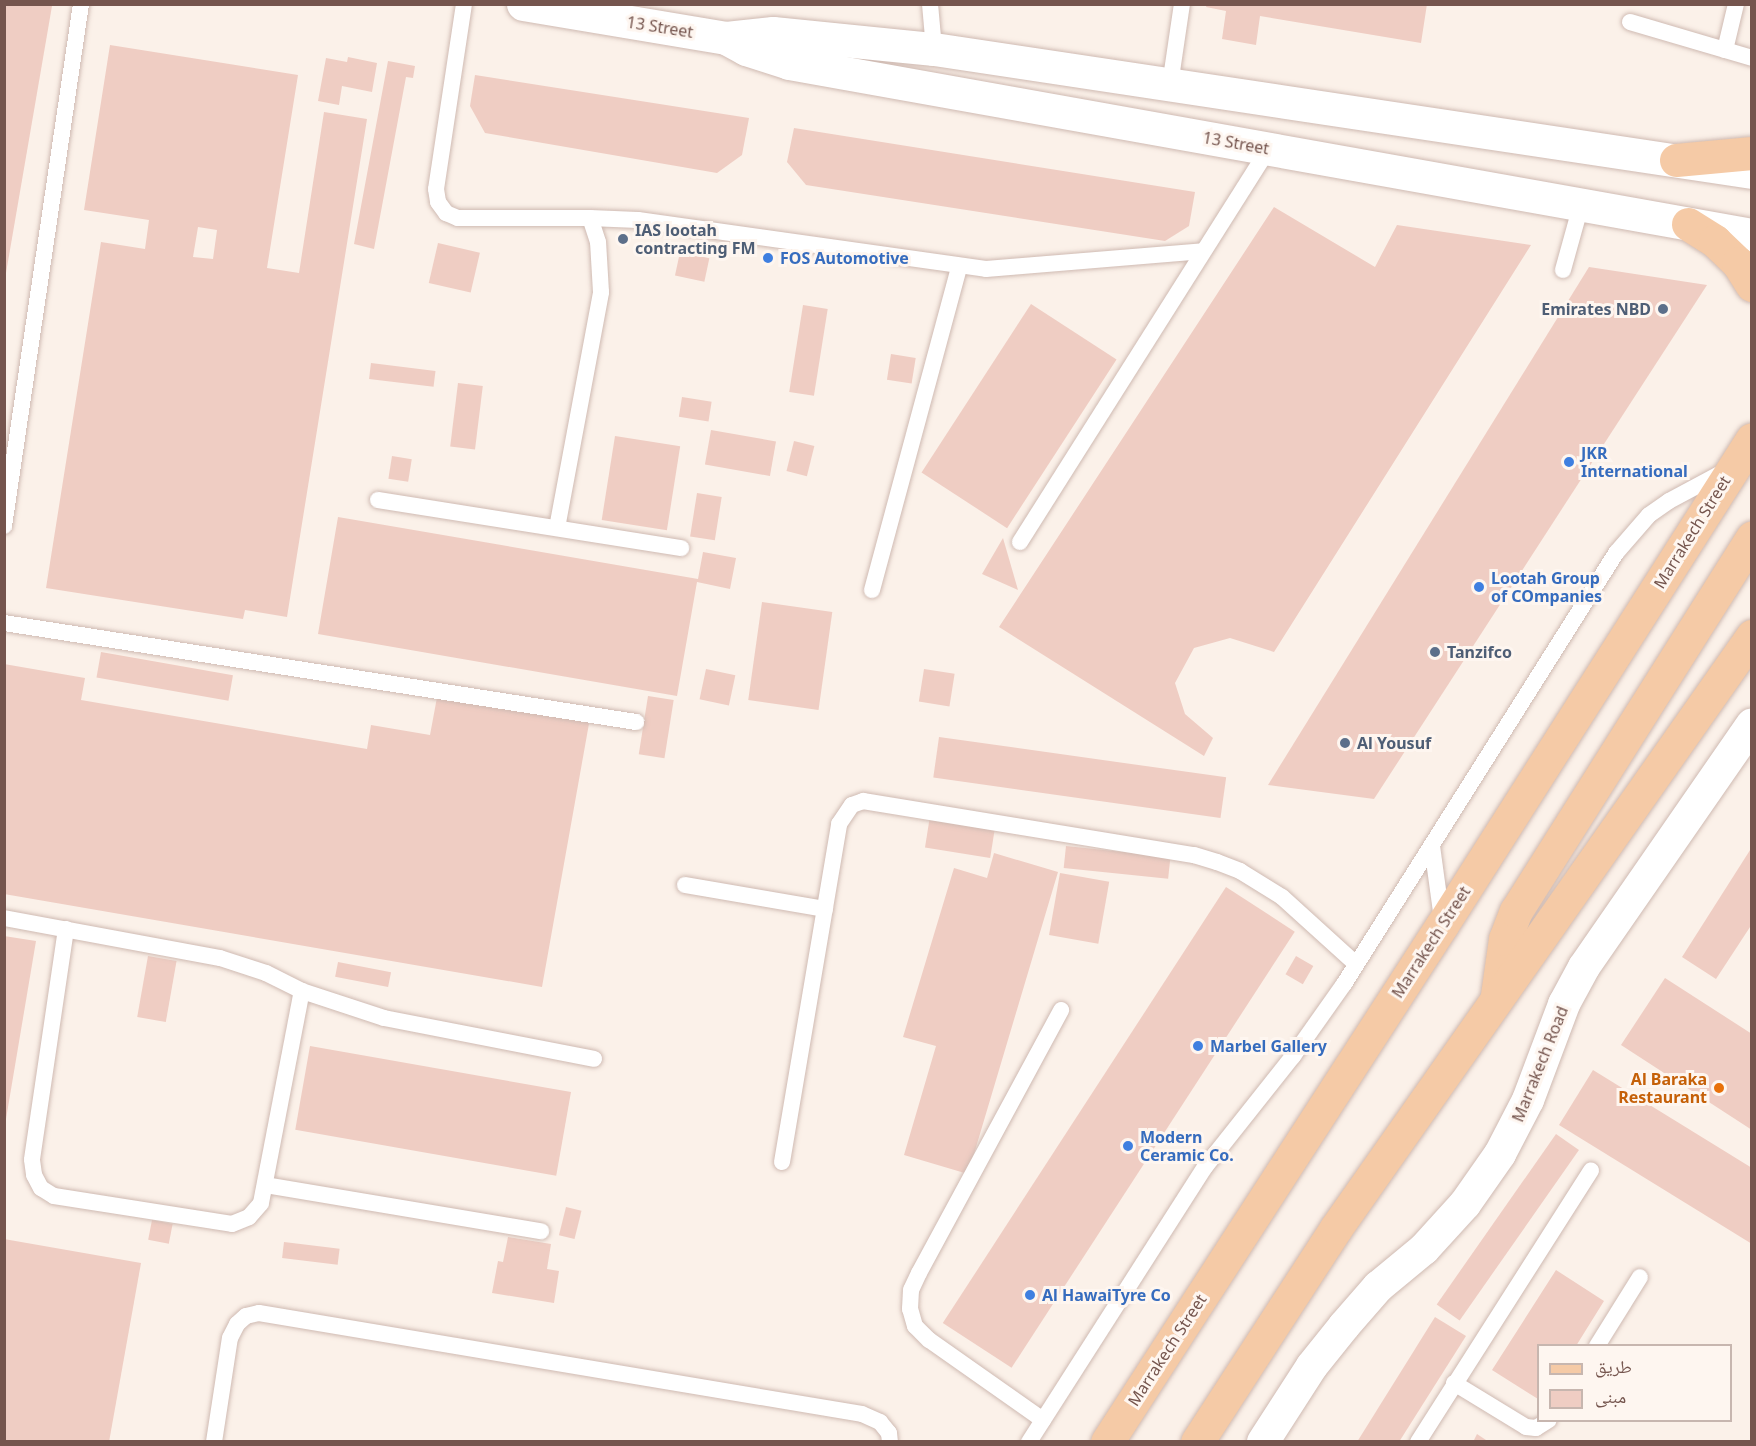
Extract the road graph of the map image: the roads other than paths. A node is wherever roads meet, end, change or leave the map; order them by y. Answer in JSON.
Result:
{"nodes":[{"id":1,"x":81,"y":4,"type":"edge"},
{"id":2,"x":464,"y":4,"type":"edge"},
{"id":3,"x":523,"y":4,"type":"edge"},
{"id":4,"x":930,"y":4,"type":"edge"},
{"id":5,"x":1182,"y":4,"type":"edge"},
{"id":6,"x":1736,"y":4,"type":"edge"},
{"id":7,"x":644,"y":14,"type":"edge"},
{"id":8,"x":1630,"y":22,"type":"dead end"},
{"id":9,"x":726,"y":38,"type":"junction"},
{"id":10,"x":934,"y":49,"type":"junction"},
{"id":11,"x":1725,"y":50,"type":"junction"},
{"id":12,"x":1752,"y":58,"type":"edge"},
{"id":13,"x":1170,"y":85,"type":"junction"},
{"id":14,"x":1268,"y":149,"type":"junction"},
{"id":15,"x":1752,"y":153,"type":"edge"},
{"id":16,"x":1676,"y":160,"type":"junction"},
{"id":17,"x":1752,"y":172,"type":"edge"},
{"id":18,"x":1581,"y":205,"type":"junction"},
{"id":19,"x":590,"y":218,"type":"junction"},
{"id":20,"x":1689,"y":224,"type":"junction"},
{"id":21,"x":1752,"y":235,"type":"edge"},
{"id":22,"x":1203,"y":251,"type":"junction"},
{"id":23,"x":959,"y":267,"type":"junction"},
{"id":24,"x":1563,"y":270,"type":"dead end"},
{"id":25,"x":1752,"y":285,"type":"edge"},
{"id":26,"x":1752,"y":440,"type":"edge"},
{"id":27,"x":1734,"y":467,"type":"junction"},
{"id":28,"x":378,"y":500,"type":"dead end"},
{"id":29,"x":4,"y":526,"type":"edge"},
{"id":30,"x":557,"y":528,"type":"junction"},
{"id":31,"x":1752,"y":537,"type":"edge"},
{"id":32,"x":1020,"y":542,"type":"dead end"},
{"id":33,"x":681,"y":548,"type":"dead end"},
{"id":34,"x":872,"y":590,"type":"dead end"},
{"id":35,"x":4,"y":623,"type":"edge"},
{"id":36,"x":1752,"y":636,"type":"edge"},
{"id":37,"x":636,"y":722,"type":"dead end"},
{"id":38,"x":1752,"y":724,"type":"edge"},
{"id":39,"x":1432,"y":846,"type":"junction"},
{"id":40,"x":685,"y":885,"type":"dead end"},
{"id":41,"x":825,"y":909,"type":"junction"},
{"id":42,"x":4,"y":918,"type":"edge"},
{"id":43,"x":1442,"y":925,"type":"junction"},
{"id":44,"x":66,"y":929,"type":"junction"},
{"id":45,"x":1356,"y":964,"type":"junction"},
{"id":46,"x":303,"y":991,"type":"junction"},
{"id":47,"x":1497,"y":1000,"type":"junction"},
{"id":48,"x":1061,"y":1010,"type":"dead end"},
{"id":49,"x":594,"y":1059,"type":"dead end"},
{"id":50,"x":782,"y":1162,"type":"dead end"},
{"id":51,"x":1591,"y":1170,"type":"dead end"},
{"id":52,"x":265,"y":1185,"type":"junction"},
{"id":53,"x":541,"y":1231,"type":"dead end"},
{"id":54,"x":1640,"y":1277,"type":"dead end"},
{"id":55,"x":1598,"y":1344,"type":"edge"},
{"id":56,"x":1455,"y":1383,"type":"junction"},
{"id":57,"x":1043,"y":1420,"type":"junction"},
{"id":58,"x":1546,"y":1422,"type":"edge"},
{"id":59,"x":214,"y":1442,"type":"edge"},
{"id":60,"x":890,"y":1442,"type":"edge"},
{"id":61,"x":1029,"y":1442,"type":"edge"},
{"id":62,"x":1107,"y":1442,"type":"edge"},
{"id":63,"x":1197,"y":1442,"type":"edge"},
{"id":64,"x":1263,"y":1442,"type":"edge"},
{"id":65,"x":1418,"y":1442,"type":"edge"}],
"edges":[{"from":1,"to":29,"type":"lane"},
{"from":2,"to":19,"type":"lane"},
{"from":3,"to":7,"type":"street","name":"13 Street"},
{"from":4,"to":10,"type":"lane"},
{"from":5,"to":13,"type":"lane"},
{"from":6,"to":11,"type":"lane"},
{"from":7,"to":9,"type":"street","name":"13 Street"},
{"from":8,"to":11,"type":"lane"},
{"from":9,"to":10,"type":"street","name":"13 Street"},
{"from":9,"to":14,"type":"street","name":"13 Street"},
{"from":10,"to":13,"type":"street","name":"13 Street"},
{"from":11,"to":12,"type":"lane"},
{"from":13,"to":16,"type":"street","name":"13 Street"},
{"from":14,"to":18,"type":"street","name":"13 Street"},
{"from":14,"to":22,"type":"lane"},
{"from":15,"to":16,"type":"main road"},
{"from":16,"to":17,"type":"street","name":"13 Street"},
{"from":18,"to":20,"type":"street","name":"13 Street"},
{"from":18,"to":24,"type":"lane"},
{"from":19,"to":23,"type":"lane"},
{"from":19,"to":30,"type":"lane"},
{"from":20,"to":21,"type":"street","name":"13 Street"},
{"from":20,"to":25,"type":"main road"},
{"from":22,"to":23,"type":"lane"},
{"from":22,"to":32,"type":"lane"},
{"from":23,"to":34,"type":"lane"},
{"from":26,"to":27,"type":"main road","name":"Marrakech Street"},
{"from":27,"to":39,"type":"lane"},
{"from":27,"to":43,"type":"main road","name":"Marrakech Street"},
{"from":28,"to":30,"type":"lane"},
{"from":30,"to":33,"type":"lane"},
{"from":31,"to":47,"type":"main road"},
{"from":35,"to":37,"type":"lane"},
{"from":36,"to":47,"type":"main road"},
{"from":38,"to":64,"type":"street","name":"Marrakech Road"},
{"from":39,"to":43,"type":"lane"},
{"from":39,"to":45,"type":"lane"},
{"from":40,"to":41,"type":"lane"},
{"from":41,"to":45,"type":"lane"},
{"from":41,"to":50,"type":"lane"},
{"from":42,"to":44,"type":"lane"},
{"from":43,"to":62,"type":"main road","name":"Marrakech Street"},
{"from":44,"to":46,"type":"lane"},
{"from":44,"to":52,"type":"lane"},
{"from":45,"to":57,"type":"lane"},
{"from":46,"to":49,"type":"lane"},
{"from":46,"to":52,"type":"lane"},
{"from":47,"to":63,"type":"main road"},
{"from":48,"to":57,"type":"lane"},
{"from":51,"to":56,"type":"lane"},
{"from":52,"to":53,"type":"lane"},
{"from":54,"to":55,"type":"lane"},
{"from":56,"to":58,"type":"lane"},
{"from":56,"to":65,"type":"lane"},
{"from":57,"to":61,"type":"lane"},
{"from":59,"to":60,"type":"lane"}]}
